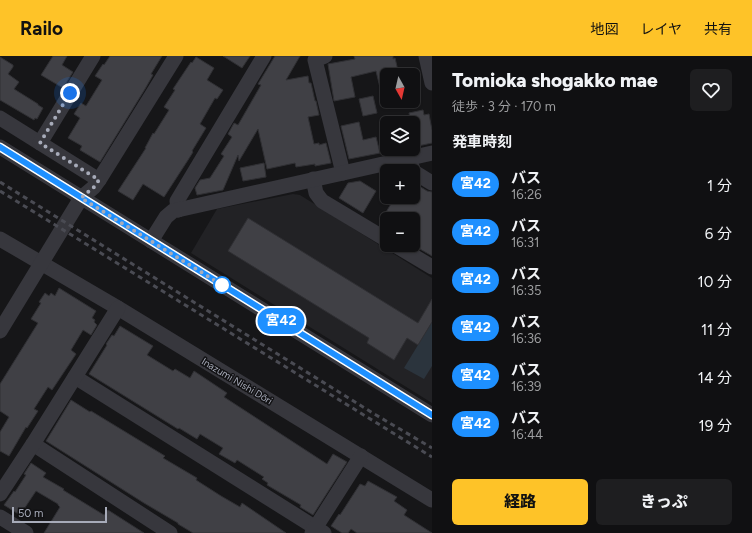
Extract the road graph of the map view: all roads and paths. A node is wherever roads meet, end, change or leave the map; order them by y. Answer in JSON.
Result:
{"nodes":[{"id":1,"x":94,"y":56,"type":"edge"},
{"id":2,"x":176,"y":56,"type":"edge"},
{"id":3,"x":264,"y":56,"type":"edge"},
{"id":4,"x":325,"y":56,"type":"edge"},
{"id":5,"x":426,"y":56,"type":"edge"},
{"id":6,"x":432,"y":83,"type":"edge"},
{"id":7,"x":0,"y":118,"type":"edge"},
{"id":8,"x":40,"y":143,"type":"junction"},
{"id":9,"x":0,"y":147,"type":"edge"},
{"id":10,"x":432,"y":154,"type":"edge"},
{"id":11,"x":409,"y":158,"type":"junction"},
{"id":12,"x":343,"y":173,"type":"junction"},
{"id":13,"x":313,"y":179,"type":"junction"},
{"id":14,"x":99,"y":180,"type":"junction"},
{"id":15,"x":432,"y":183,"type":"edge"},
{"id":16,"x":81,"y":198,"type":"junction"},
{"id":17,"x":178,"y":210,"type":"junction"},
{"id":18,"x":380,"y":236,"type":"edge"},
{"id":19,"x":0,"y":238,"type":"edge"},
{"id":20,"x":151,"y":241,"type":"junction"},
{"id":21,"x":407,"y":252,"type":"edge"},
{"id":22,"x":42,"y":264,"type":"junction"},
{"id":23,"x":432,"y":267,"type":"edge"},
{"id":24,"x":118,"y":308,"type":"junction"},
{"id":25,"x":0,"y":331,"type":"edge"},
{"id":26,"x":76,"y":377,"type":"junction"},
{"id":27,"x":432,"y":415,"type":"edge"},
{"id":28,"x":33,"y":444,"type":"junction"},
{"id":29,"x":361,"y":456,"type":"junction"},
{"id":30,"x":3,"y":484,"type":"edge"},
{"id":31,"x":432,"y":500,"type":"edge"},
{"id":32,"x":0,"y":517,"type":"edge"},
{"id":33,"x":317,"y":531,"type":"edge"},
{"id":34,"x":26,"y":533,"type":"edge"},
{"id":35,"x":170,"y":533,"type":"edge"}],
"edges":[{"from":1,"to":8,"type":"street"},
{"from":2,"to":14,"type":"street"},
{"from":3,"to":17,"type":"street"},
{"from":4,"to":12,"type":"street"},
{"from":5,"to":6,"type":"street"},
{"from":7,"to":8,"type":"street"},
{"from":8,"to":14,"type":"street"},
{"from":9,"to":16,"type":"street"},
{"from":10,"to":11,"type":"street"},
{"from":11,"to":12,"type":"street"},
{"from":11,"to":15,"type":"street"},
{"from":12,"to":13,"type":"street"},
{"from":13,"to":17,"type":"street"},
{"from":13,"to":18,"type":"street"},
{"from":14,"to":16,"type":"street"},
{"from":16,"to":20,"type":"street"},
{"from":16,"to":22,"type":"street"},
{"from":17,"to":20,"type":"street"},
{"from":19,"to":22,"type":"street","name":"Inazumi Nishi Dōri"},
{"from":20,"to":27,"type":"street"},
{"from":21,"to":23,"type":"street"},
{"from":22,"to":24,"type":"street","name":"Inazumi Nishi Dōri"},
{"from":22,"to":25,"type":"street"},
{"from":24,"to":26,"type":"street"},
{"from":24,"to":29,"type":"street","name":"Inazumi Nishi Dōri"},
{"from":26,"to":28,"type":"street"},
{"from":26,"to":33,"type":"street"},
{"from":28,"to":30,"type":"street"},
{"from":28,"to":35,"type":"street"},
{"from":29,"to":31,"type":"street","name":"Inazumi Nishi Dōri"},
{"from":29,"to":33,"type":"street"},
{"from":32,"to":34,"type":"street"}]}
